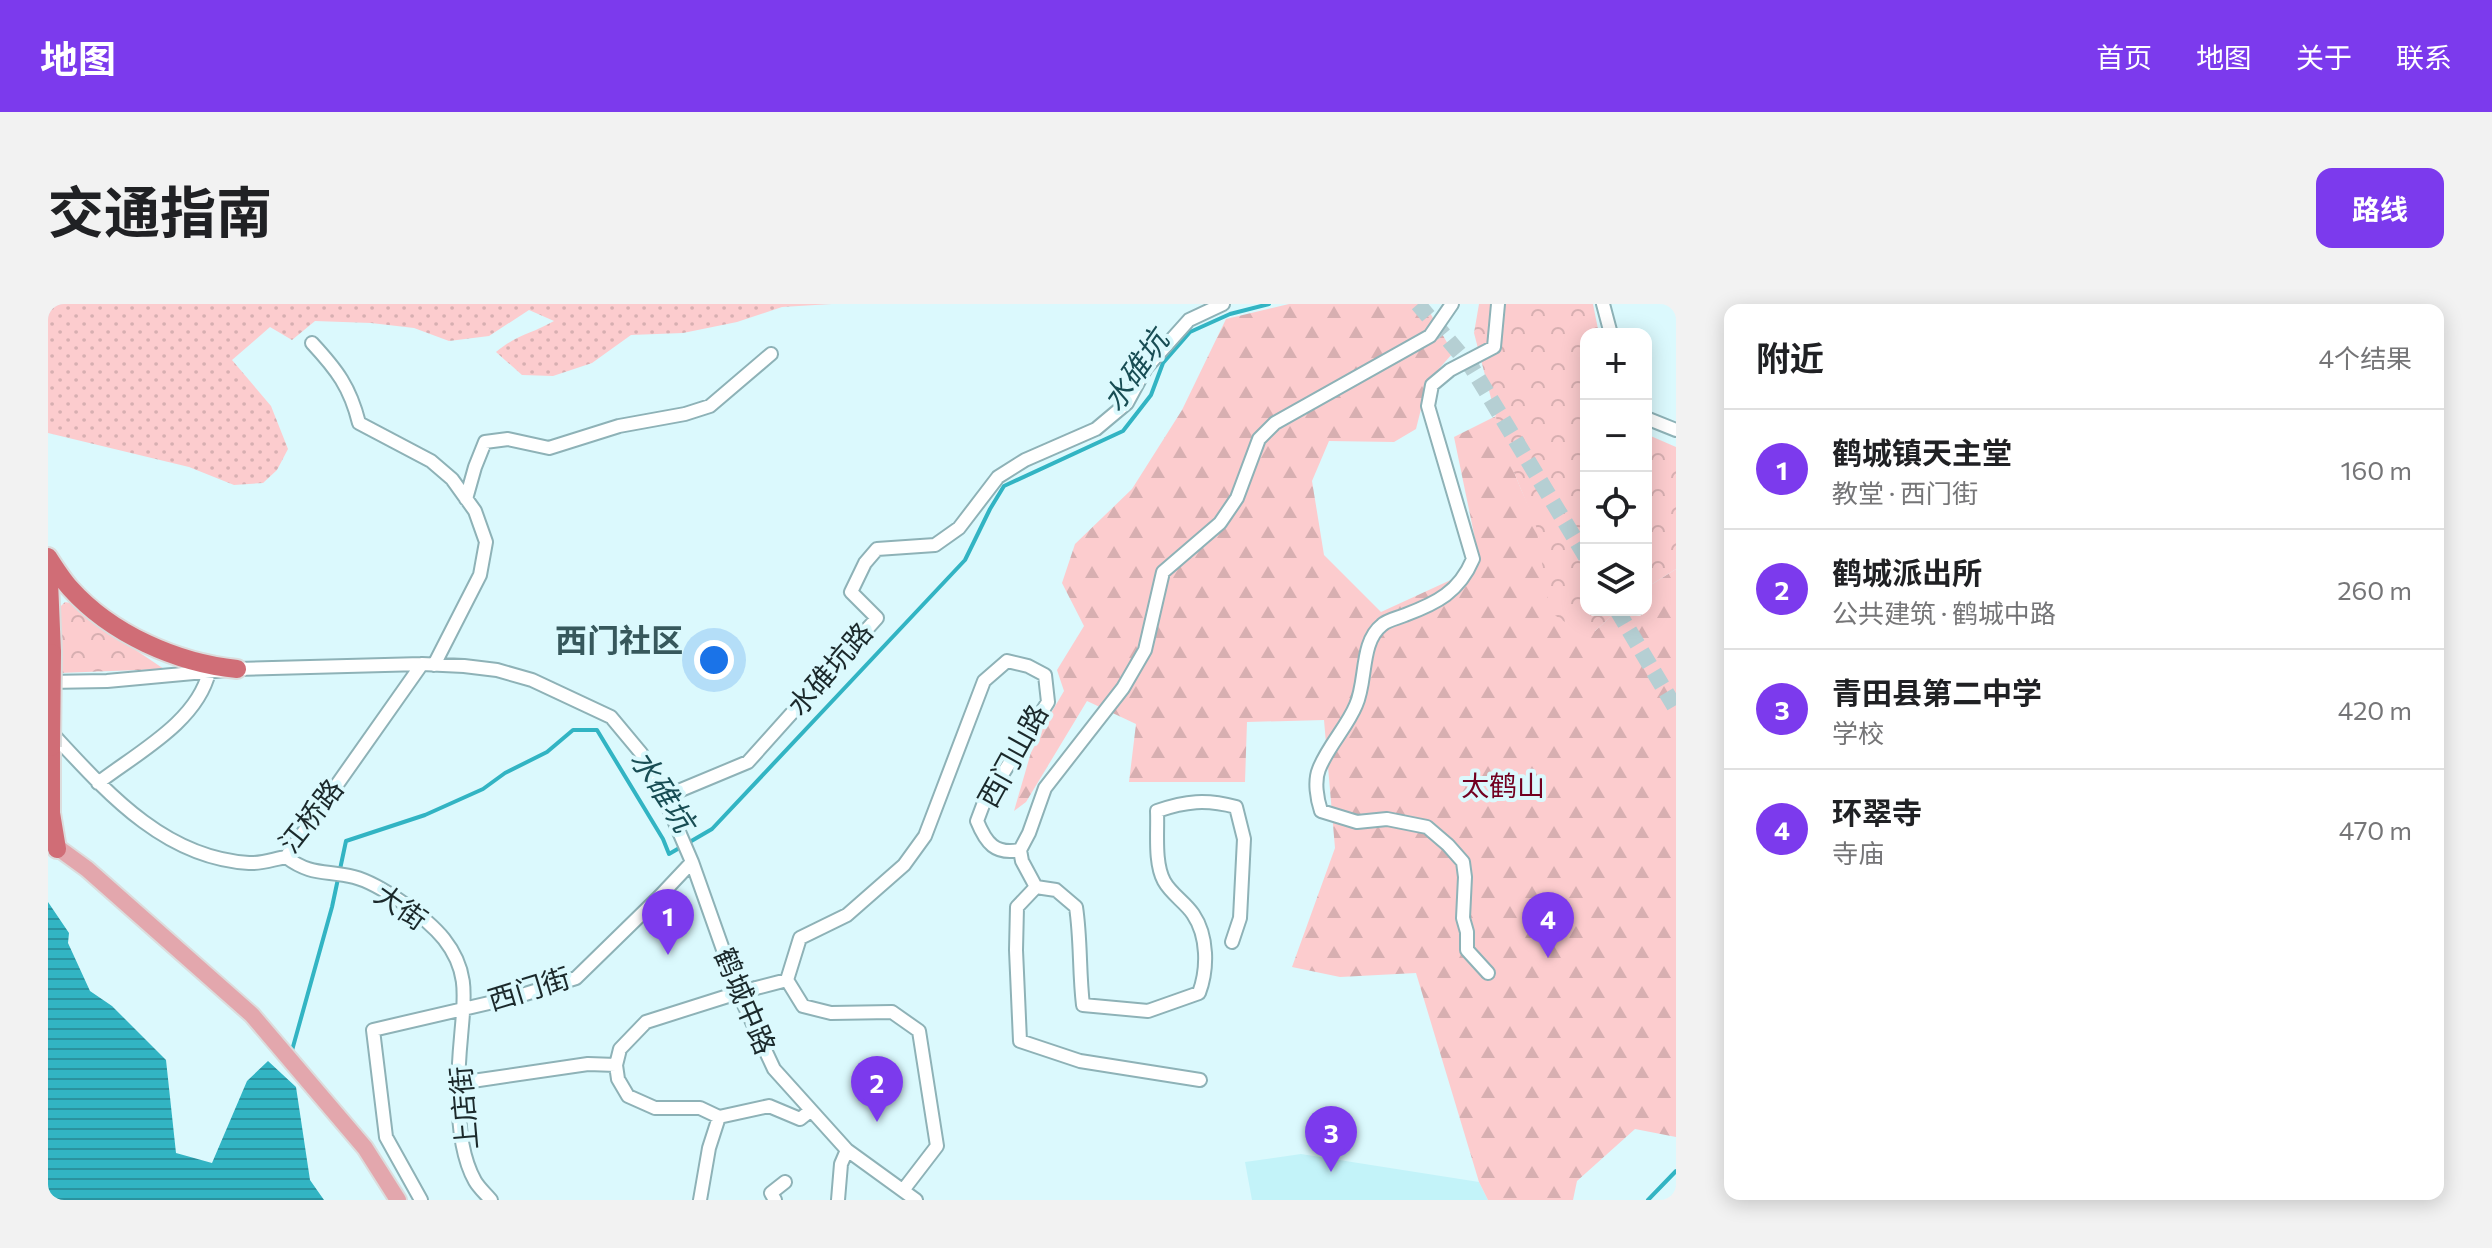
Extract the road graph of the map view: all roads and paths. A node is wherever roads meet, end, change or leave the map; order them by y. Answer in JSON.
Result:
{"nodes":[{"id":1,"x":1223,"y":304,"type":"edge"},
{"id":2,"x":1452,"y":304,"type":"edge"},
{"id":3,"x":1498,"y":304,"type":"edge"},
{"id":4,"x":1603,"y":304,"type":"edge"},
{"id":5,"x":1609,"y":328,"type":"edge"},
{"id":6,"x":312,"y":343,"type":"dead end"},
{"id":7,"x":771,"y":354,"type":"dead end"},
{"id":8,"x":1652,"y":420,"type":"edge"},
{"id":9,"x":1676,"y":430,"type":"edge"},
{"id":10,"x":466,"y":499,"type":"junction"},
{"id":11,"x":48,"y":558,"type":"edge"},
{"id":12,"x":428,"y":664,"type":"junction"},
{"id":13,"x":237,"y":669,"type":"junction"},
{"id":14,"x":209,"y":672,"type":"junction"},
{"id":15,"x":48,"y":682,"type":"edge"},
{"id":16,"x":49,"y":738,"type":"edge"},
{"id":17,"x":98,"y":783,"type":"junction"},
{"id":18,"x":664,"y":797,"type":"junction"},
{"id":19,"x":52,"y":845,"type":"edge"},
{"id":20,"x":1020,"y":850,"type":"junction"},
{"id":21,"x":286,"y":857,"type":"junction"},
{"id":22,"x":690,"y":857,"type":"junction"},
{"id":23,"x":1036,"y":887,"type":"junction"},
{"id":24,"x":1232,"y":942,"type":"dead end"},
{"id":25,"x":1488,"y":973,"type":"dead end"},
{"id":26,"x":787,"y":980,"type":"junction"},
{"id":27,"x":464,"y":1009,"type":"junction"},
{"id":28,"x":616,"y":1065,"type":"junction"},
{"id":29,"x":1200,"y":1080,"type":"dead end"},
{"id":30,"x":459,"y":1083,"type":"junction"},
{"id":31,"x":810,"y":1111,"type":"junction"},
{"id":32,"x":719,"y":1117,"type":"junction"},
{"id":33,"x":847,"y":1150,"type":"junction"},
{"id":34,"x":785,"y":1182,"type":"dead end"},
{"id":35,"x":904,"y":1189,"type":"junction"},
{"id":36,"x":398,"y":1200,"type":"edge"},
{"id":37,"x":421,"y":1200,"type":"edge"},
{"id":38,"x":491,"y":1200,"type":"edge"},
{"id":39,"x":700,"y":1200,"type":"edge"},
{"id":40,"x":775,"y":1200,"type":"edge"},
{"id":41,"x":838,"y":1200,"type":"edge"},
{"id":42,"x":916,"y":1200,"type":"edge"}],
"edges":[{"from":1,"to":18,"type":"street","name":"水碓坑路"},
{"from":2,"to":20,"type":"street","name":"西门山路"},
{"from":3,"to":25,"type":"street"},
{"from":4,"to":5,"type":"street"},
{"from":6,"to":10,"type":"street","name":"江桥路"},
{"from":7,"to":10,"type":"street"},
{"from":8,"to":9,"type":"street"},
{"from":10,"to":12,"type":"street","name":"江桥路"},
{"from":11,"to":13,"type":"highway"},
{"from":11,"to":16,"type":"highway","bridge":true},
{"from":12,"to":13,"type":"street","name":"鹤城中路"},
{"from":12,"to":18,"type":"street","name":"鹤城中路"},
{"from":12,"to":21,"type":"street","name":"江桥路"},
{"from":13,"to":14,"type":"street","name":"鹤城中路"},
{"from":14,"to":15,"type":"street","name":"鹤城中路"},
{"from":14,"to":17,"type":"street"},
{"from":16,"to":17,"type":"street","name":"江桥路"},
{"from":16,"to":19,"type":"highway"},
{"from":17,"to":21,"type":"street","name":"江桥路"},
{"from":18,"to":22,"type":"street","name":"鹤城中路"},
{"from":19,"to":36,"type":"main road"},
{"from":20,"to":23,"type":"street"},
{"from":20,"to":26,"type":"street","name":"西门山路"},
{"from":21,"to":27,"type":"street","name":"大街"},
{"from":22,"to":27,"type":"street","name":"西门街"},
{"from":22,"to":31,"type":"street","name":"鹤城中路"},
{"from":23,"to":24,"type":"street"},
{"from":23,"to":29,"type":"street"},
{"from":26,"to":28,"type":"street","bridge":true},
{"from":26,"to":35,"type":"street"},
{"from":27,"to":30,"type":"street","name":"上店街"},
{"from":27,"to":37,"type":"street","name":"西门街"},
{"from":28,"to":30,"type":"street"},
{"from":28,"to":32,"type":"street"},
{"from":30,"to":38,"type":"street","name":"上店街"},
{"from":31,"to":32,"type":"street"},
{"from":31,"to":33,"type":"street","name":"鹤城中路"},
{"from":32,"to":39,"type":"street"},
{"from":33,"to":35,"type":"street","name":"鹤城中路"},
{"from":33,"to":41,"type":"street"},
{"from":34,"to":40,"type":"street"},
{"from":35,"to":42,"type":"street","name":"鹤城中路"}]}
